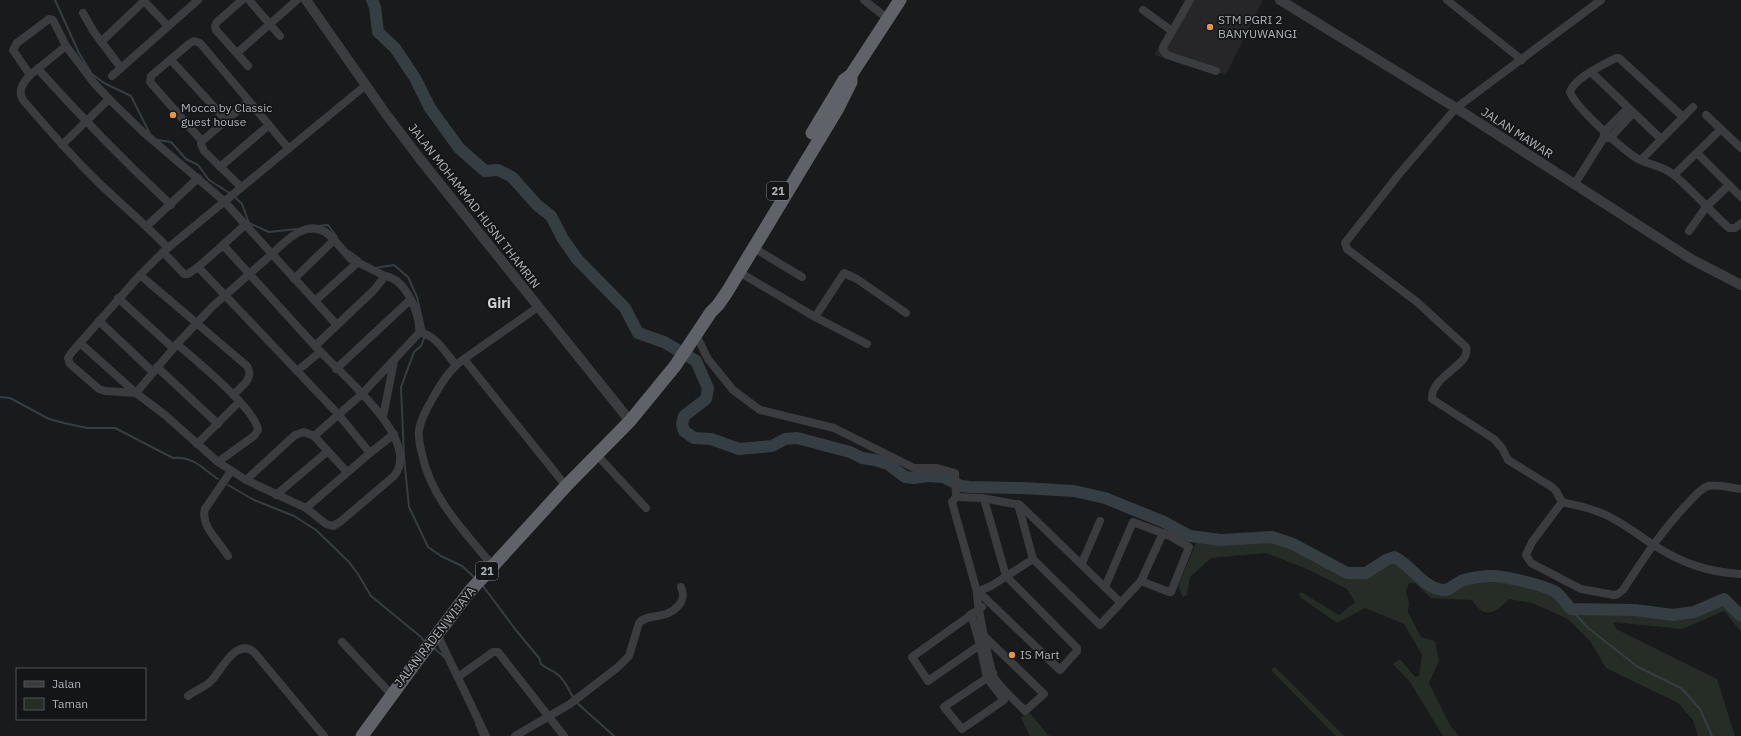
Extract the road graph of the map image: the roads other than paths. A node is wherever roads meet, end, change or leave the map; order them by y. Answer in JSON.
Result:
{"nodes":[{"id":1,"x":145,"y":0,"type":"edge"},
{"id":2,"x":198,"y":0,"type":"edge"},
{"id":3,"x":242,"y":0,"type":"edge"},
{"id":4,"x":249,"y":0,"type":"edge"},
{"id":5,"x":297,"y":0,"type":"edge"},
{"id":6,"x":306,"y":0,"type":"edge"},
{"id":7,"x":864,"y":0,"type":"edge"},
{"id":8,"x":900,"y":0,"type":"edge"},
{"id":9,"x":1190,"y":0,"type":"edge"},
{"id":10,"x":1447,"y":0,"type":"edge"},
{"id":11,"x":1601,"y":0,"type":"edge"},
{"id":12,"x":1282,"y":1,"type":"edge"},
{"id":13,"x":1143,"y":10,"type":"dead end"},
{"id":14,"x":83,"y":13,"type":"dead end"},
{"id":15,"x":888,"y":19,"type":"junction"},
{"id":16,"x":269,"y":24,"type":"junction"},
{"id":17,"x":168,"y":26,"type":"junction"},
{"id":18,"x":1172,"y":31,"type":"junction"},
{"id":19,"x":280,"y":36,"type":"dead end"},
{"id":20,"x":101,"y":42,"type":"junction"},
{"id":21,"x":66,"y":46,"type":"junction"},
{"id":22,"x":236,"y":53,"type":"junction"},
{"id":23,"x":171,"y":60,"type":"junction"},
{"id":24,"x":1522,"y":60,"type":"junction"},
{"id":25,"x":248,"y":66,"type":"dead end"},
{"id":26,"x":38,"y":68,"type":"junction"},
{"id":27,"x":121,"y":68,"type":"junction"},
{"id":28,"x":1216,"y":71,"type":"dead end"},
{"id":29,"x":1591,"y":72,"type":"junction"},
{"id":30,"x":30,"y":75,"type":"junction"},
{"id":31,"x":851,"y":75,"type":"junction"},
{"id":32,"x":112,"y":76,"type":"dead end"},
{"id":33,"x":366,"y":85,"type":"junction"},
{"id":34,"x":108,"y":99,"type":"junction"},
{"id":35,"x":249,"y":101,"type":"junction"},
{"id":36,"x":1693,"y":107,"type":"dead end"},
{"id":37,"x":1456,"y":108,"type":"junction"},
{"id":38,"x":1631,"y":110,"type":"junction"},
{"id":39,"x":1706,"y":115,"type":"dead end"},
{"id":40,"x":1683,"y":117,"type":"junction"},
{"id":41,"x":226,"y":120,"type":"junction"},
{"id":42,"x":85,"y":122,"type":"junction"},
{"id":43,"x":269,"y":125,"type":"junction"},
{"id":44,"x":1721,"y":129,"type":"junction"},
{"id":45,"x":1606,"y":136,"type":"junction"},
{"id":46,"x":1661,"y":139,"type":"junction"},
{"id":47,"x":202,"y":141,"type":"junction"},
{"id":48,"x":62,"y":145,"type":"junction"},
{"id":49,"x":288,"y":148,"type":"junction"},
{"id":50,"x":1741,"y":148,"type":"edge"},
{"id":51,"x":1697,"y":153,"type":"junction"},
{"id":52,"x":1641,"y":160,"type":"junction"},
{"id":53,"x":220,"y":167,"type":"junction"},
{"id":54,"x":1674,"y":175,"type":"junction"},
{"id":55,"x":198,"y":178,"type":"junction"},
{"id":56,"x":1574,"y":185,"type":"junction"},
{"id":57,"x":1729,"y":185,"type":"junction"},
{"id":58,"x":240,"y":188,"type":"junction"},
{"id":59,"x":1741,"y":197,"type":"edge"},
{"id":60,"x":225,"y":200,"type":"junction"},
{"id":61,"x":171,"y":205,"type":"junction"},
{"id":62,"x":1706,"y":207,"type":"junction"},
{"id":63,"x":1741,"y":223,"type":"edge"},
{"id":64,"x":246,"y":224,"type":"junction"},
{"id":65,"x":147,"y":226,"type":"junction"},
{"id":66,"x":1689,"y":231,"type":"dead end"},
{"id":67,"x":334,"y":240,"type":"junction"},
{"id":68,"x":223,"y":245,"type":"junction"},
{"id":69,"x":754,"y":248,"type":"junction"},
{"id":70,"x":166,"y":250,"type":"junction"},
{"id":71,"x":272,"y":254,"type":"junction"},
{"id":72,"x":357,"y":263,"type":"junction"},
{"id":73,"x":198,"y":267,"type":"junction"},
{"id":74,"x":739,"y":272,"type":"junction"},
{"id":75,"x":140,"y":275,"type":"junction"},
{"id":76,"x":249,"y":275,"type":"junction"},
{"id":77,"x":386,"y":276,"type":"junction"},
{"id":78,"x":802,"y":277,"type":"dead end"},
{"id":79,"x":294,"y":279,"type":"junction"},
{"id":80,"x":1741,"y":285,"type":"edge"},
{"id":81,"x":225,"y":296,"type":"junction"},
{"id":82,"x":118,"y":298,"type":"junction"},
{"id":83,"x":410,"y":300,"type":"junction"},
{"id":84,"x":315,"y":302,"type":"junction"},
{"id":85,"x":538,"y":307,"type":"junction"},
{"id":86,"x":711,"y":312,"type":"junction"},
{"id":87,"x":906,"y":313,"type":"dead end"},
{"id":88,"x":815,"y":317,"type":"junction"},
{"id":89,"x":99,"y":321,"type":"junction"},
{"id":90,"x":196,"y":323,"type":"junction"},
{"id":91,"x":337,"y":325,"type":"junction"},
{"id":92,"x":424,"y":334,"type":"junction"},
{"id":93,"x":694,"y":338,"type":"junction"},
{"id":94,"x":80,"y":343,"type":"junction"},
{"id":95,"x":867,"y":344,"type":"dead end"},
{"id":96,"x":175,"y":346,"type":"junction"},
{"id":97,"x":317,"y":349,"type":"junction"},
{"id":98,"x":464,"y":359,"type":"junction"},
{"id":99,"x":394,"y":360,"type":"junction"},
{"id":100,"x":456,"y":365,"type":"junction"},
{"id":101,"x":155,"y":369,"type":"junction"},
{"id":102,"x":336,"y":369,"type":"junction"},
{"id":103,"x":297,"y":371,"type":"junction"},
{"id":104,"x":136,"y":393,"type":"junction"},
{"id":105,"x":362,"y":394,"type":"junction"},
{"id":106,"x":233,"y":395,"type":"junction"},
{"id":107,"x":240,"y":402,"type":"junction"},
{"id":108,"x":338,"y":414,"type":"junction"},
{"id":109,"x":383,"y":417,"type":"junction"},
{"id":110,"x":630,"y":421,"type":"junction"},
{"id":111,"x":218,"y":424,"type":"junction"},
{"id":112,"x":394,"y":434,"type":"junction"},
{"id":113,"x":314,"y":436,"type":"junction"},
{"id":114,"x":197,"y":444,"type":"junction"},
{"id":115,"x":328,"y":451,"type":"junction"},
{"id":116,"x":370,"y":453,"type":"junction"},
{"id":117,"x":597,"y":455,"type":"junction"},
{"id":118,"x":218,"y":462,"type":"junction"},
{"id":119,"x":231,"y":471,"type":"junction"},
{"id":120,"x":347,"y":472,"type":"junction"},
{"id":121,"x":246,"y":480,"type":"junction"},
{"id":122,"x":566,"y":486,"type":"junction"},
{"id":123,"x":1741,"y":489,"type":"edge"},
{"id":124,"x":956,"y":494,"type":"junction"},
{"id":125,"x":276,"y":495,"type":"junction"},
{"id":126,"x":984,"y":499,"type":"junction"},
{"id":127,"x":1562,"y":502,"type":"junction"},
{"id":128,"x":1018,"y":504,"type":"junction"},
{"id":129,"x":306,"y":508,"type":"junction"},
{"id":130,"x":646,"y":508,"type":"dead end"},
{"id":131,"x":1100,"y":520,"type":"dead end"},
{"id":132,"x":1163,"y":533,"type":"junction"},
{"id":133,"x":1653,"y":545,"type":"junction"},
{"id":134,"x":228,"y":556,"type":"dead end"},
{"id":135,"x":1034,"y":559,"type":"junction"},
{"id":136,"x":1082,"y":563,"type":"junction"},
{"id":137,"x":492,"y":565,"type":"junction"},
{"id":138,"x":1741,"y":574,"type":"edge"},
{"id":139,"x":1006,"y":576,"type":"junction"},
{"id":140,"x":1141,"y":581,"type":"junction"},
{"id":141,"x":681,"y":587,"type":"dead end"},
{"id":142,"x":1105,"y":587,"type":"junction"},
{"id":143,"x":977,"y":592,"type":"junction"},
{"id":144,"x":989,"y":602,"type":"junction"},
{"id":145,"x":1120,"y":602,"type":"junction"},
{"id":146,"x":979,"y":609,"type":"junction"},
{"id":147,"x":971,"y":614,"type":"junction"},
{"id":148,"x":437,"y":634,"type":"junction"},
{"id":149,"x":984,"y":636,"type":"junction"},
{"id":150,"x":342,"y":642,"type":"dead end"},
{"id":151,"x":980,"y":645,"type":"junction"},
{"id":152,"x":990,"y":676,"type":"junction"},
{"id":153,"x":458,"y":677,"type":"junction"},
{"id":154,"x":391,"y":694,"type":"junction"},
{"id":155,"x":188,"y":696,"type":"dead end"},
{"id":156,"x":548,"y":716,"type":"junction"},
{"id":157,"x":324,"y":736,"type":"edge"},
{"id":158,"x":362,"y":736,"type":"edge"},
{"id":159,"x":486,"y":736,"type":"edge"},
{"id":160,"x":515,"y":736,"type":"edge"},
{"id":161,"x":564,"y":736,"type":"edge"}],
"edges":[{"from":1,"to":17,"type":"street"},
{"from":1,"to":20,"type":"street"},
{"from":2,"to":17,"type":"street"},
{"from":3,"to":22,"type":"street"},
{"from":4,"to":16,"type":"street"},
{"from":5,"to":16,"type":"street"},
{"from":6,"to":33,"type":"street","name":"JALAN MOHAMMAD HUSNI THAMRIN"},
{"from":7,"to":15,"type":"street"},
{"from":8,"to":15,"type":"highway","number":"21"},
{"from":9,"to":18,"type":"street"},
{"from":10,"to":24,"type":"street"},
{"from":11,"to":24,"type":"street"},
{"from":12,"to":37,"type":"street","name":"JALAN MAWAR"},
{"from":13,"to":18,"type":"street"},
{"from":14,"to":20,"type":"street"},
{"from":15,"to":31,"type":"highway","number":"21"},
{"from":16,"to":19,"type":"street"},
{"from":16,"to":22,"type":"street"},
{"from":17,"to":27,"type":"street"},
{"from":18,"to":28,"type":"street"},
{"from":20,"to":27,"type":"street"},
{"from":21,"to":26,"type":"street"},
{"from":21,"to":30,"type":"street"},
{"from":21,"to":34,"type":"street"},
{"from":22,"to":25,"type":"street"},
{"from":23,"to":35,"type":"street"},
{"from":23,"to":41,"type":"street"},
{"from":23,"to":47,"type":"street"},
{"from":24,"to":37,"type":"street"},
{"from":26,"to":30,"type":"street"},
{"from":26,"to":42,"type":"street"},
{"from":27,"to":32,"type":"street"},
{"from":29,"to":38,"type":"street"},
{"from":29,"to":40,"type":"street"},
{"from":29,"to":45,"type":"street"},
{"from":30,"to":48,"type":"street"},
{"from":31,"to":69,"type":"highway","number":"21"},
{"from":31,"to":86,"type":"highway","number":"21"},
{"from":33,"to":49,"type":"street"},
{"from":33,"to":85,"type":"street","name":"JALAN MOHAMMAD HUSNI THAMRIN"},
{"from":34,"to":42,"type":"street"},
{"from":34,"to":55,"type":"street"},
{"from":35,"to":41,"type":"street"},
{"from":35,"to":43,"type":"street"},
{"from":36,"to":40,"type":"street"},
{"from":37,"to":56,"type":"street","name":"JALAN MAWAR"},
{"from":37,"to":127,"type":"street"},
{"from":38,"to":45,"type":"street"},
{"from":38,"to":46,"type":"street"},
{"from":39,"to":44,"type":"street"},
{"from":40,"to":46,"type":"street"},
{"from":41,"to":47,"type":"street"},
{"from":42,"to":48,"type":"street"},
{"from":42,"to":61,"type":"street"},
{"from":43,"to":49,"type":"street"},
{"from":43,"to":53,"type":"street"},
{"from":44,"to":50,"type":"street"},
{"from":44,"to":51,"type":"street"},
{"from":45,"to":52,"type":"street"},
{"from":45,"to":56,"type":"street"},
{"from":46,"to":52,"type":"street"},
{"from":47,"to":53,"type":"street"},
{"from":48,"to":65,"type":"street"},
{"from":49,"to":58,"type":"street"},
{"from":51,"to":54,"type":"street"},
{"from":51,"to":57,"type":"street"},
{"from":52,"to":54,"type":"street"},
{"from":53,"to":58,"type":"street"},
{"from":54,"to":62,"type":"street"},
{"from":55,"to":60,"type":"street"},
{"from":55,"to":61,"type":"street"},
{"from":56,"to":80,"type":"street","name":"JALAN MAWAR"},
{"from":57,"to":59,"type":"street"},
{"from":57,"to":62,"type":"street"},
{"from":58,"to":60,"type":"street"},
{"from":60,"to":64,"type":"street"},
{"from":60,"to":70,"type":"street"},
{"from":61,"to":65,"type":"street"},
{"from":62,"to":63,"type":"street"},
{"from":62,"to":66,"type":"street"},
{"from":64,"to":68,"type":"street"},
{"from":64,"to":71,"type":"street"},
{"from":65,"to":70,"type":"street"},
{"from":67,"to":71,"type":"street"},
{"from":67,"to":72,"type":"street"},
{"from":67,"to":79,"type":"street"},
{"from":68,"to":73,"type":"street"},
{"from":68,"to":76,"type":"street"},
{"from":69,"to":74,"type":"highway","number":"21"},
{"from":69,"to":78,"type":"street"},
{"from":70,"to":73,"type":"street"},
{"from":70,"to":75,"type":"street"},
{"from":71,"to":76,"type":"street"},
{"from":71,"to":79,"type":"street"},
{"from":72,"to":77,"type":"street"},
{"from":72,"to":84,"type":"street"},
{"from":73,"to":81,"type":"street"},
{"from":74,"to":86,"type":"highway","number":"21"},
{"from":74,"to":88,"type":"street"},
{"from":75,"to":82,"type":"street"},
{"from":75,"to":90,"type":"street"},
{"from":76,"to":81,"type":"street"},
{"from":76,"to":97,"type":"street"},
{"from":77,"to":83,"type":"street"},
{"from":77,"to":91,"type":"street"},
{"from":79,"to":84,"type":"street"},
{"from":81,"to":90,"type":"street"},
{"from":81,"to":103,"type":"street"},
{"from":82,"to":89,"type":"street"},
{"from":82,"to":96,"type":"street"},
{"from":83,"to":92,"type":"street"},
{"from":83,"to":102,"type":"street"},
{"from":84,"to":91,"type":"street"},
{"from":85,"to":98,"type":"street"},
{"from":85,"to":110,"type":"street","name":"JALAN MOHAMMAD HUSNI THAMRIN"},
{"from":86,"to":93,"type":"highway","number":"21"},
{"from":87,"to":88,"type":"street"},
{"from":88,"to":95,"type":"street"},
{"from":89,"to":94,"type":"street"},
{"from":89,"to":101,"type":"street"},
{"from":90,"to":96,"type":"street"},
{"from":90,"to":106,"type":"street"},
{"from":91,"to":97,"type":"street"},
{"from":92,"to":99,"type":"street"},
{"from":92,"to":100,"type":"street"},
{"from":93,"to":110,"type":"highway","number":"21"},
{"from":93,"to":124,"type":"street"},
{"from":94,"to":104,"type":"street"},
{"from":94,"to":104,"type":"street"},
{"from":96,"to":101,"type":"street"},
{"from":96,"to":106,"type":"street"},
{"from":97,"to":102,"type":"street"},
{"from":97,"to":103,"type":"street"},
{"from":98,"to":100,"type":"street"},
{"from":98,"to":122,"type":"street"},
{"from":99,"to":105,"type":"street"},
{"from":99,"to":109,"type":"street"},
{"from":100,"to":137,"type":"street"},
{"from":101,"to":104,"type":"street"},
{"from":101,"to":111,"type":"street"},
{"from":102,"to":105,"type":"street"},
{"from":103,"to":108,"type":"street"},
{"from":104,"to":114,"type":"street"},
{"from":105,"to":108,"type":"street"},
{"from":105,"to":109,"type":"street"},
{"from":106,"to":107,"type":"street"},
{"from":107,"to":111,"type":"street"},
{"from":107,"to":118,"type":"street"},
{"from":108,"to":113,"type":"street"},
{"from":108,"to":116,"type":"street"},
{"from":109,"to":112,"type":"street"},
{"from":110,"to":117,"type":"highway","name":"JALAN RADEN WIJAYA","number":"21"},
{"from":111,"to":114,"type":"street"},
{"from":112,"to":116,"type":"street"},
{"from":112,"to":129,"type":"street"},
{"from":113,"to":115,"type":"street"},
{"from":113,"to":121,"type":"street"},
{"from":114,"to":118,"type":"street"},
{"from":115,"to":120,"type":"street"},
{"from":115,"to":125,"type":"street"},
{"from":116,"to":120,"type":"street"},
{"from":117,"to":122,"type":"highway","name":"JALAN RADEN WIJAYA","number":"21"},
{"from":117,"to":130,"type":"street"},
{"from":118,"to":119,"type":"street"},
{"from":119,"to":121,"type":"street"},
{"from":119,"to":134,"type":"street"},
{"from":120,"to":129,"type":"street"},
{"from":121,"to":125,"type":"street"},
{"from":122,"to":137,"type":"highway","name":"JALAN RADEN WIJAYA","number":"21"},
{"from":123,"to":133,"type":"street"},
{"from":124,"to":126,"type":"street"},
{"from":124,"to":143,"type":"street"},
{"from":125,"to":129,"type":"street"},
{"from":126,"to":128,"type":"street"},
{"from":126,"to":139,"type":"street"},
{"from":127,"to":133,"type":"street"},
{"from":127,"to":133,"type":"street"},
{"from":128,"to":135,"type":"street"},
{"from":128,"to":136,"type":"street"},
{"from":131,"to":136,"type":"street"},
{"from":132,"to":140,"type":"street"},
{"from":132,"to":140,"type":"street"},
{"from":132,"to":142,"type":"street"},
{"from":133,"to":138,"type":"street"},
{"from":135,"to":139,"type":"street"},
{"from":135,"to":145,"type":"street"},
{"from":136,"to":142,"type":"street"},
{"from":137,"to":148,"type":"highway","name":"JALAN RADEN WIJAYA","number":"21"},
{"from":139,"to":143,"type":"street"},
{"from":139,"to":144,"type":"street"},
{"from":140,"to":145,"type":"street"},
{"from":141,"to":156,"type":"street"},
{"from":142,"to":145,"type":"street"},
{"from":143,"to":144,"type":"street"},
{"from":143,"to":146,"type":"street"},
{"from":144,"to":146,"type":"street"},
{"from":146,"to":147,"type":"street"},
{"from":146,"to":149,"type":"street"},
{"from":147,"to":151,"type":"street"},
{"from":147,"to":151,"type":"street"},
{"from":148,"to":153,"type":"street"},
{"from":148,"to":154,"type":"highway","name":"JALAN RADEN WIJAYA","number":"21"},
{"from":149,"to":152,"type":"street"},
{"from":149,"to":152,"type":"street"},
{"from":150,"to":154,"type":"street"},
{"from":151,"to":152,"type":"street"},
{"from":152,"to":152,"type":"street"},
{"from":153,"to":156,"type":"street"},
{"from":153,"to":159,"type":"street"},
{"from":154,"to":158,"type":"highway","name":"JALAN RADEN WIJAYA","number":"21"},
{"from":155,"to":157,"type":"street"},
{"from":156,"to":160,"type":"street"},
{"from":156,"to":161,"type":"street"}]}
